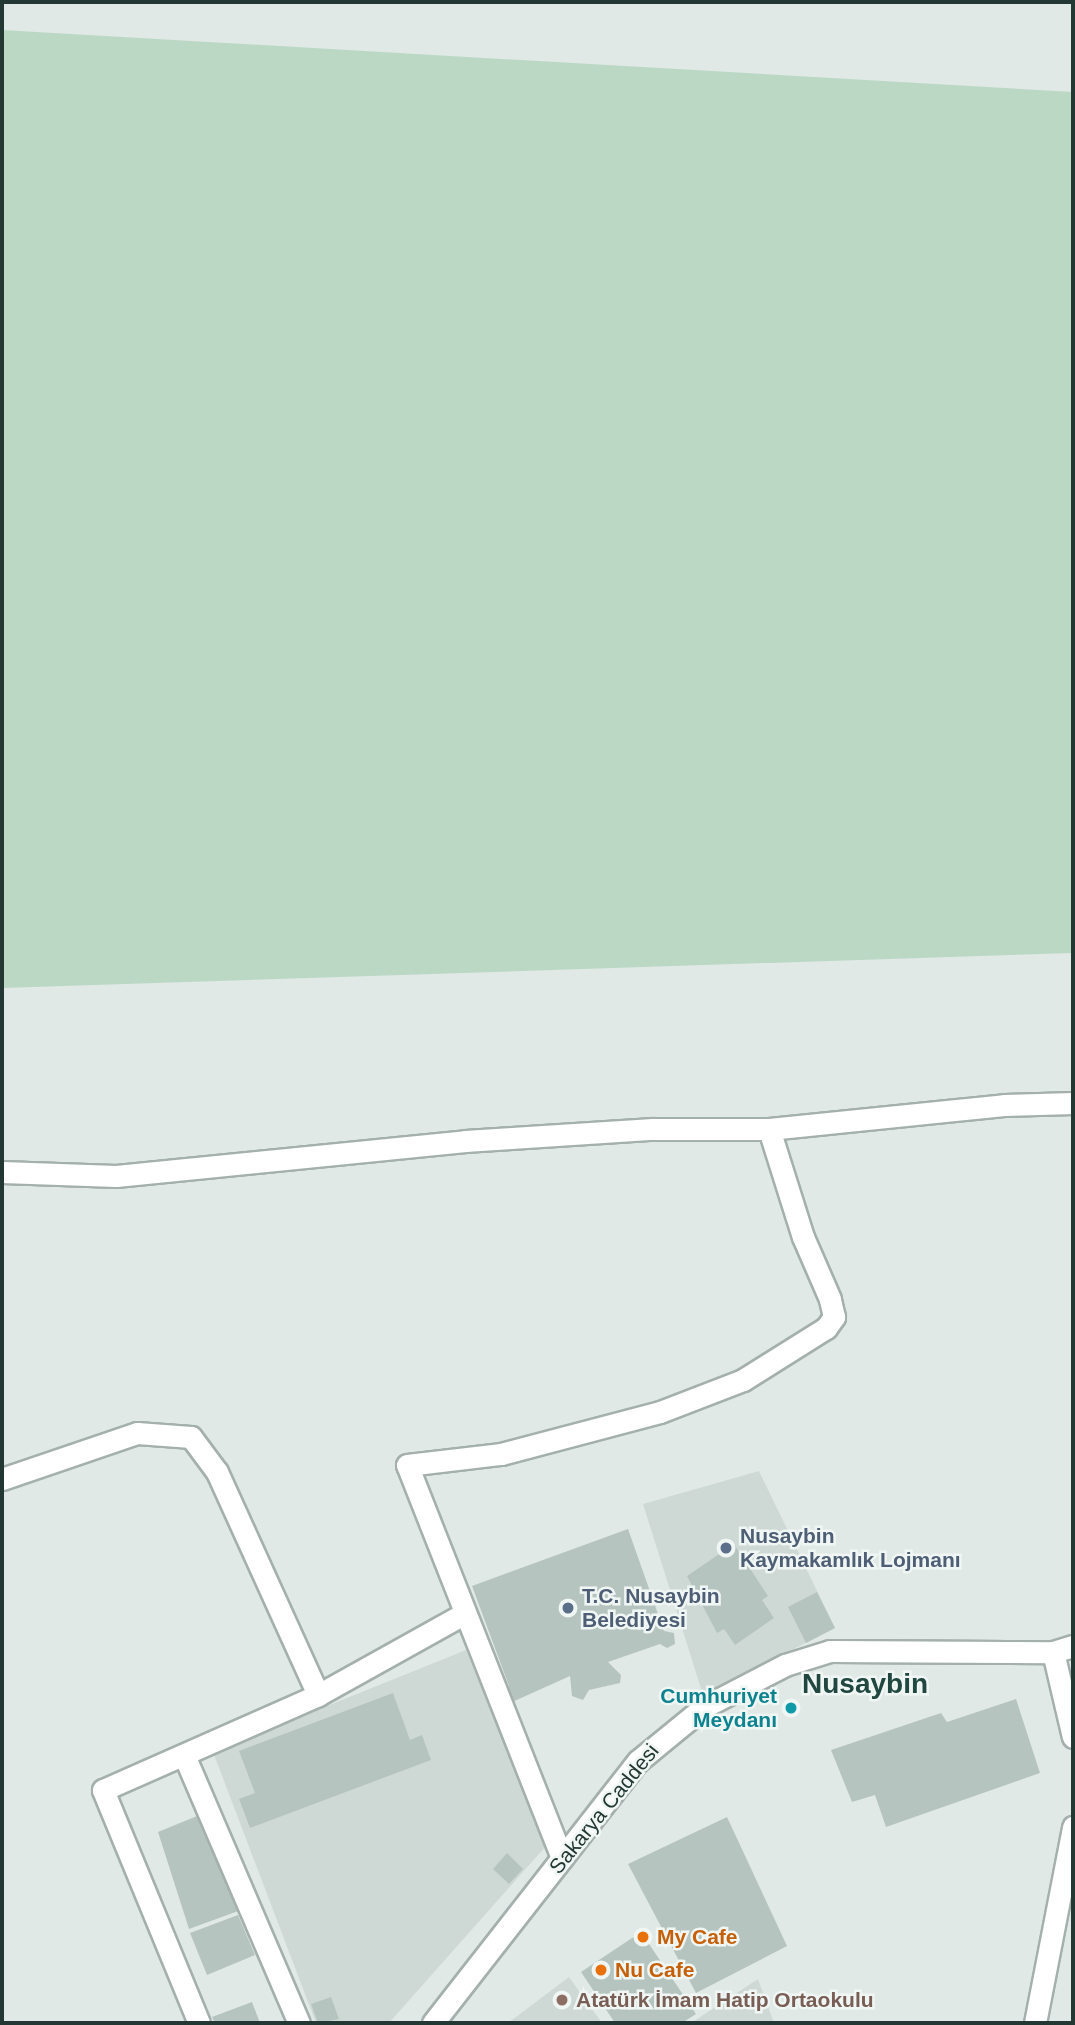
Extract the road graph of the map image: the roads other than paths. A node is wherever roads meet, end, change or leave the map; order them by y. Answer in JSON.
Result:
{"nodes":[{"id":1,"x":1073,"y":1103,"type":"edge"},
{"id":2,"x":769,"y":1129,"type":"junction"},
{"id":3,"x":2,"y":1172,"type":"edge"},
{"id":4,"x":2,"y":1479,"type":"edge"},
{"id":5,"x":462,"y":1615,"type":"junction"},
{"id":6,"x":1063,"y":1649,"type":"edge"},
{"id":7,"x":318,"y":1695,"type":"junction"},
{"id":8,"x":1073,"y":1737,"type":"edge"},
{"id":9,"x":184,"y":1755,"type":"junction"},
{"id":10,"x":1073,"y":1831,"type":"edge"},
{"id":11,"x":562,"y":1858,"type":"junction"},
{"id":12,"x":199,"y":2023,"type":"edge"},
{"id":13,"x":299,"y":2023,"type":"edge"},
{"id":14,"x":433,"y":2023,"type":"edge"},
{"id":15,"x":1035,"y":2023,"type":"edge"}],
"edges":[{"from":1,"to":2,"type":"street"},
{"from":2,"to":3,"type":"street"},
{"from":2,"to":5,"type":"street"},
{"from":4,"to":7,"type":"street"},
{"from":5,"to":7,"type":"street"},
{"from":5,"to":11,"type":"street"},
{"from":6,"to":8,"type":"street"},
{"from":6,"to":11,"type":"street","name":"Sakarya Caddesi"},
{"from":7,"to":9,"type":"street"},
{"from":9,"to":12,"type":"street"},
{"from":9,"to":13,"type":"street"},
{"from":10,"to":15,"type":"street"},
{"from":11,"to":14,"type":"street","name":"Sakarya Caddesi"}]}
